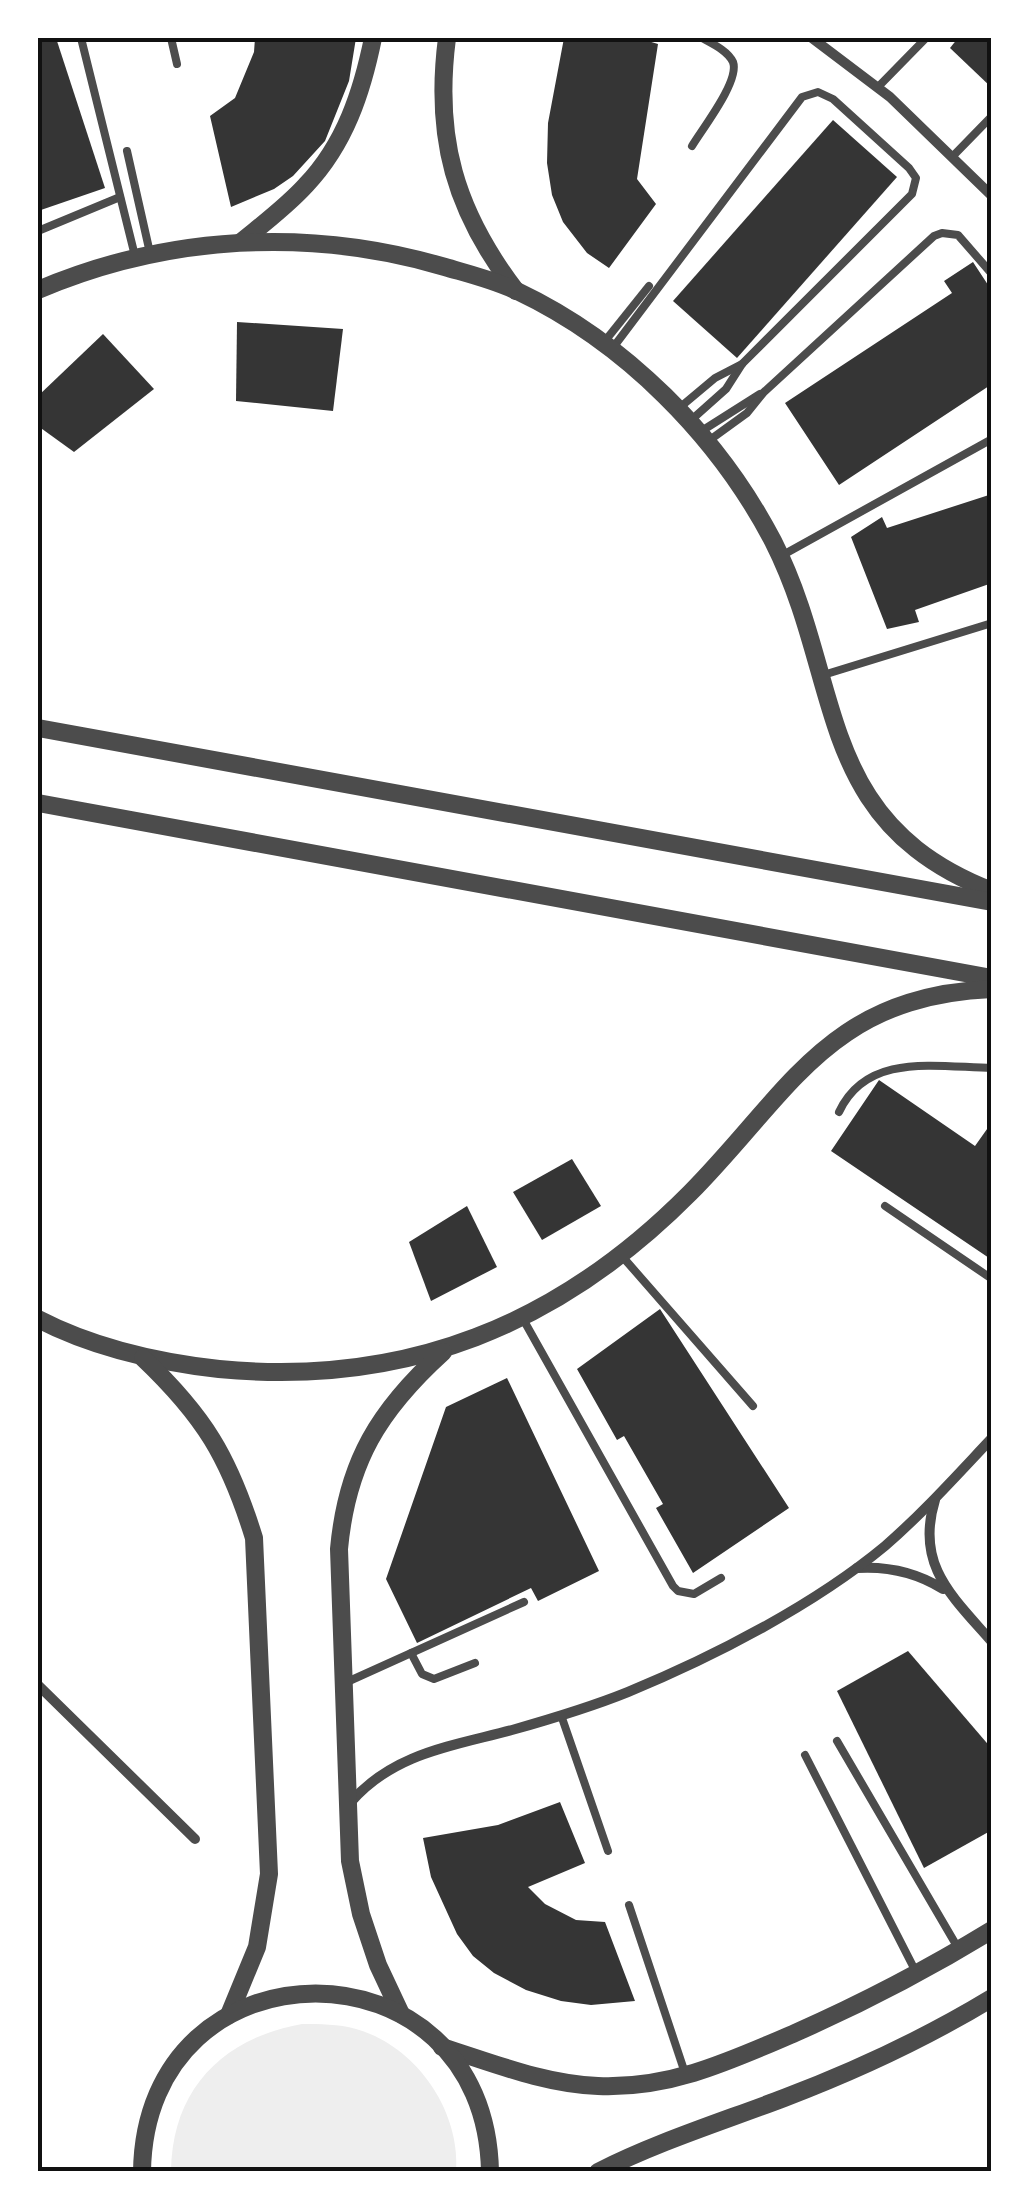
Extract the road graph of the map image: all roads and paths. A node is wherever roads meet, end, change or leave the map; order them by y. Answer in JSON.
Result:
{"nodes":[{"id":1,"x":81,"y":38,"type":"edge"},
{"id":2,"x":171,"y":38,"type":"edge"},
{"id":3,"x":373,"y":38,"type":"edge"},
{"id":4,"x":447,"y":38,"type":"edge"},
{"id":5,"x":702,"y":38,"type":"edge"},
{"id":6,"x":926,"y":38,"type":"edge"},
{"id":7,"x":816,"y":39,"type":"edge"},
{"id":8,"x":177,"y":64,"type":"dead end"},
{"id":9,"x":878,"y":87,"type":"junction"},
{"id":10,"x":992,"y":116,"type":"edge"},
{"id":11,"x":692,"y":146,"type":"dead end"},
{"id":12,"x":128,"y":151,"type":"dead end"},
{"id":13,"x":953,"y":156,"type":"junction"},
{"id":14,"x":992,"y":196,"type":"edge"},
{"id":15,"x":120,"y":197,"type":"junction"},
{"id":16,"x":38,"y":230,"type":"edge"},
{"id":17,"x":242,"y":242,"type":"junction"},
{"id":18,"x":142,"y":255,"type":"junction"},
{"id":19,"x":992,"y":274,"type":"edge"},
{"id":20,"x":648,"y":286,"type":"dead end"},
{"id":21,"x":38,"y":290,"type":"edge"},
{"id":22,"x":517,"y":291,"type":"junction"},
{"id":23,"x":607,"y":347,"type":"junction"},
{"id":24,"x":742,"y":364,"type":"junction"},
{"id":25,"x":693,"y":426,"type":"junction"},
{"id":26,"x":992,"y":439,"type":"edge"},
{"id":27,"x":780,"y":556,"type":"junction"},
{"id":28,"x":992,"y":622,"type":"edge"},
{"id":29,"x":820,"y":676,"type":"junction"},
{"id":30,"x":38,"y":728,"type":"edge"},
{"id":31,"x":38,"y":803,"type":"edge"},
{"id":32,"x":992,"y":891,"type":"edge"},
{"id":33,"x":992,"y":902,"type":"edge"},
{"id":34,"x":992,"y":978,"type":"edge"},
{"id":35,"x":992,"y":989,"type":"edge"},
{"id":36,"x":992,"y":1068,"type":"edge"},
{"id":37,"x":839,"y":1112,"type":"dead end"},
{"id":38,"x":885,"y":1206,"type":"dead end"},
{"id":39,"x":621,"y":1254,"type":"junction"},
{"id":40,"x":992,"y":1279,"type":"edge"},
{"id":41,"x":38,"y":1319,"type":"edge"},
{"id":42,"x":522,"y":1319,"type":"junction"},
{"id":43,"x":446,"y":1350,"type":"junction"},
{"id":44,"x":143,"y":1358,"type":"junction"},
{"id":45,"x":753,"y":1406,"type":"dead end"},
{"id":46,"x":992,"y":1438,"type":"edge"},
{"id":47,"x":936,"y":1498,"type":"junction"},
{"id":48,"x":857,"y":1568,"type":"junction"},
{"id":49,"x":721,"y":1578,"type":"dead end"},
{"id":50,"x":948,"y":1592,"type":"junction"},
{"id":51,"x":524,"y":1602,"type":"dead end"},
{"id":52,"x":992,"y":1642,"type":"edge"},
{"id":53,"x":411,"y":1653,"type":"junction"},
{"id":54,"x":475,"y":1663,"type":"dead end"},
{"id":55,"x":343,"y":1684,"type":"junction"},
{"id":56,"x":38,"y":1686,"type":"edge"},
{"id":57,"x":561,"y":1716,"type":"junction"},
{"id":58,"x":837,"y":1741,"type":"dead end"},
{"id":59,"x":805,"y":1755,"type":"dead end"},
{"id":60,"x":346,"y":1807,"type":"junction"},
{"id":61,"x":196,"y":1839,"type":"dead end"},
{"id":62,"x":608,"y":1851,"type":"dead end"},
{"id":63,"x":629,"y":1905,"type":"dead end"},
{"id":64,"x":992,"y":1930,"type":"edge"},
{"id":65,"x":959,"y":1950,"type":"junction"},
{"id":66,"x":917,"y":1974,"type":"junction"},
{"id":67,"x":992,"y":1998,"type":"edge"},
{"id":68,"x":401,"y":2014,"type":"junction"},
{"id":69,"x":229,"y":2015,"type":"junction"},
{"id":70,"x":442,"y":2047,"type":"junction"},
{"id":71,"x":686,"y":2078,"type":"junction"},
{"id":72,"x":142,"y":2172,"type":"edge"},
{"id":73,"x":490,"y":2172,"type":"edge"},
{"id":74,"x":598,"y":2172,"type":"edge"}],
"edges":[{"from":1,"to":15,"type":"lane"},
{"from":2,"to":8,"type":"lane"},
{"from":3,"to":17,"type":"street"},
{"from":4,"to":22,"type":"street"},
{"from":5,"to":11,"type":"lane"},
{"from":6,"to":9,"type":"lane"},
{"from":7,"to":9,"type":"street"},
{"from":9,"to":13,"type":"street"},
{"from":10,"to":13,"type":"lane"},
{"from":12,"to":18,"type":"lane"},
{"from":13,"to":14,"type":"street"},
{"from":15,"to":16,"type":"lane"},
{"from":15,"to":18,"type":"lane"},
{"from":17,"to":18,"type":"street"},
{"from":17,"to":22,"type":"street"},
{"from":18,"to":21,"type":"street"},
{"from":19,"to":25,"type":"lane"},
{"from":20,"to":23,"type":"lane"},
{"from":22,"to":23,"type":"street"},
{"from":23,"to":24,"type":"lane"},
{"from":23,"to":25,"type":"street"},
{"from":24,"to":25,"type":"lane"},
{"from":24,"to":25,"type":"lane"},
{"from":25,"to":27,"type":"street"},
{"from":26,"to":27,"type":"lane"},
{"from":27,"to":29,"type":"street"},
{"from":28,"to":29,"type":"lane"},
{"from":29,"to":32,"type":"street"},
{"from":30,"to":33,"type":"street"},
{"from":31,"to":34,"type":"street"},
{"from":35,"to":39,"type":"street"},
{"from":36,"to":37,"type":"lane"},
{"from":38,"to":40,"type":"lane"},
{"from":39,"to":42,"type":"street"},
{"from":39,"to":45,"type":"lane"},
{"from":41,"to":44,"type":"street"},
{"from":42,"to":43,"type":"street"},
{"from":42,"to":49,"type":"lane"},
{"from":43,"to":44,"type":"street"},
{"from":43,"to":55,"type":"street"},
{"from":44,"to":69,"type":"street"},
{"from":46,"to":47,"type":"street"},
{"from":47,"to":48,"type":"street"},
{"from":47,"to":50,"type":"street"},
{"from":48,"to":50,"type":"street"},
{"from":48,"to":57,"type":"street"},
{"from":50,"to":52,"type":"street"},
{"from":51,"to":53,"type":"lane"},
{"from":53,"to":54,"type":"lane"},
{"from":53,"to":55,"type":"lane"},
{"from":55,"to":60,"type":"street"},
{"from":56,"to":61,"type":"street"},
{"from":57,"to":60,"type":"street"},
{"from":57,"to":62,"type":"lane"},
{"from":58,"to":65,"type":"lane"},
{"from":59,"to":66,"type":"lane"},
{"from":60,"to":68,"type":"street"},
{"from":63,"to":71,"type":"lane"},
{"from":64,"to":65,"type":"street"},
{"from":65,"to":66,"type":"street"},
{"from":66,"to":71,"type":"street"},
{"from":67,"to":74,"type":"street"},
{"from":68,"to":69,"type":"street"},
{"from":68,"to":70,"type":"street"},
{"from":69,"to":72,"type":"street"},
{"from":70,"to":71,"type":"street"},
{"from":70,"to":73,"type":"street"}]}
